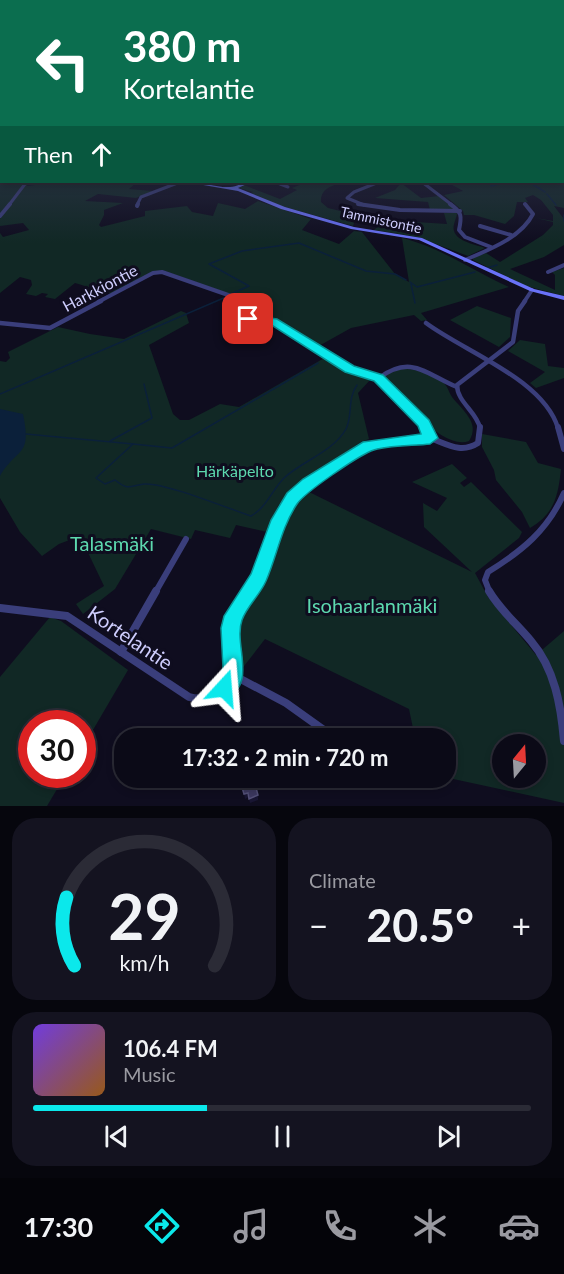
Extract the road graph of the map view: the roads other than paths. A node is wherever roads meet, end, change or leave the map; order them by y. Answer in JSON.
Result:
{"nodes":[{"id":1,"x":17,"y":183,"type":"edge"},
{"id":2,"x":35,"y":183,"type":"edge"},
{"id":3,"x":177,"y":183,"type":"edge"},
{"id":4,"x":194,"y":183,"type":"edge"},
{"id":5,"x":245,"y":183,"type":"edge"},
{"id":6,"x":277,"y":183,"type":"edge"},
{"id":7,"x":378,"y":183,"type":"edge"},
{"id":8,"x":423,"y":183,"type":"edge"},
{"id":9,"x":25,"y":184,"type":"junction"},
{"id":10,"x":288,"y":187,"type":"dead end"},
{"id":11,"x":233,"y":189,"type":"junction"},
{"id":12,"x":525,"y":204,"type":"dead end"},
{"id":13,"x":137,"y":206,"type":"dead end"},
{"id":14,"x":460,"y":211,"type":"junction"},
{"id":15,"x":0,"y":216,"type":"edge"},
{"id":16,"x":480,"y":226,"type":"dead end"},
{"id":17,"x":511,"y":235,"type":"junction"},
{"id":18,"x":490,"y":248,"type":"junction"},
{"id":19,"x":465,"y":260,"type":"junction"},
{"id":20,"x":564,"y":265,"type":"edge"},
{"id":21,"x":548,"y":272,"type":"dead end"},
{"id":22,"x":532,"y":290,"type":"junction"},
{"id":23,"x":564,"y":298,"type":"edge"},
{"id":24,"x":0,"y":322,"type":"edge"},
{"id":25,"x":426,"y":323,"type":"dead end"},
{"id":26,"x":488,"y":360,"type":"junction"},
{"id":27,"x":379,"y":378,"type":"junction"},
{"id":28,"x":457,"y":387,"type":"junction"},
{"id":29,"x":430,"y":438,"type":"junction"},
{"id":30,"x":564,"y":449,"type":"edge"},
{"id":31,"x":564,"y":493,"type":"edge"},
{"id":32,"x":186,"y":539,"type":"dead end"},
{"id":33,"x":0,"y":608,"type":"edge"},
{"id":34,"x":121,"y":652,"type":"junction"},
{"id":35,"x":233,"y":675,"type":"junction"},
{"id":36,"x":321,"y":728,"type":"edge"},
{"id":37,"x":564,"y":741,"type":"edge"}],
"edges":[{"from":1,"to":9,"type":"street"},
{"from":2,"to":9,"type":"street"},
{"from":3,"to":13,"type":"street"},
{"from":4,"to":11,"type":"street","name":"Tammistontie"},
{"from":5,"to":11,"type":"street"},
{"from":6,"to":10,"type":"street"},
{"from":7,"to":14,"type":"street"},
{"from":8,"to":14,"type":"street"},
{"from":9,"to":15,"type":"street"},
{"from":11,"to":19,"type":"street","name":"Tammistontie"},
{"from":12,"to":17,"type":"street"},
{"from":14,"to":18,"type":"street"},
{"from":16,"to":17,"type":"street"},
{"from":17,"to":18,"type":"street"},
{"from":18,"to":19,"type":"street"},
{"from":19,"to":22,"type":"street","name":"Tammistontie"},
{"from":20,"to":21,"type":"street"},
{"from":22,"to":23,"type":"street","name":"Tammistontie"},
{"from":22,"to":26,"type":"street"},
{"from":24,"to":27,"type":"street","name":"Harkkiontie"},
{"from":25,"to":26,"type":"street"},
{"from":26,"to":28,"type":"street"},
{"from":26,"to":30,"type":"street"},
{"from":27,"to":28,"type":"street"},
{"from":27,"to":29,"type":"street"},
{"from":28,"to":29,"type":"street"},
{"from":29,"to":35,"type":"street"},
{"from":31,"to":37,"type":"street"},
{"from":32,"to":34,"type":"street"},
{"from":33,"to":34,"type":"street","name":"Kortelantie"},
{"from":34,"to":35,"type":"street","name":"Kortelantie"},
{"from":35,"to":36,"type":"street"}]}
